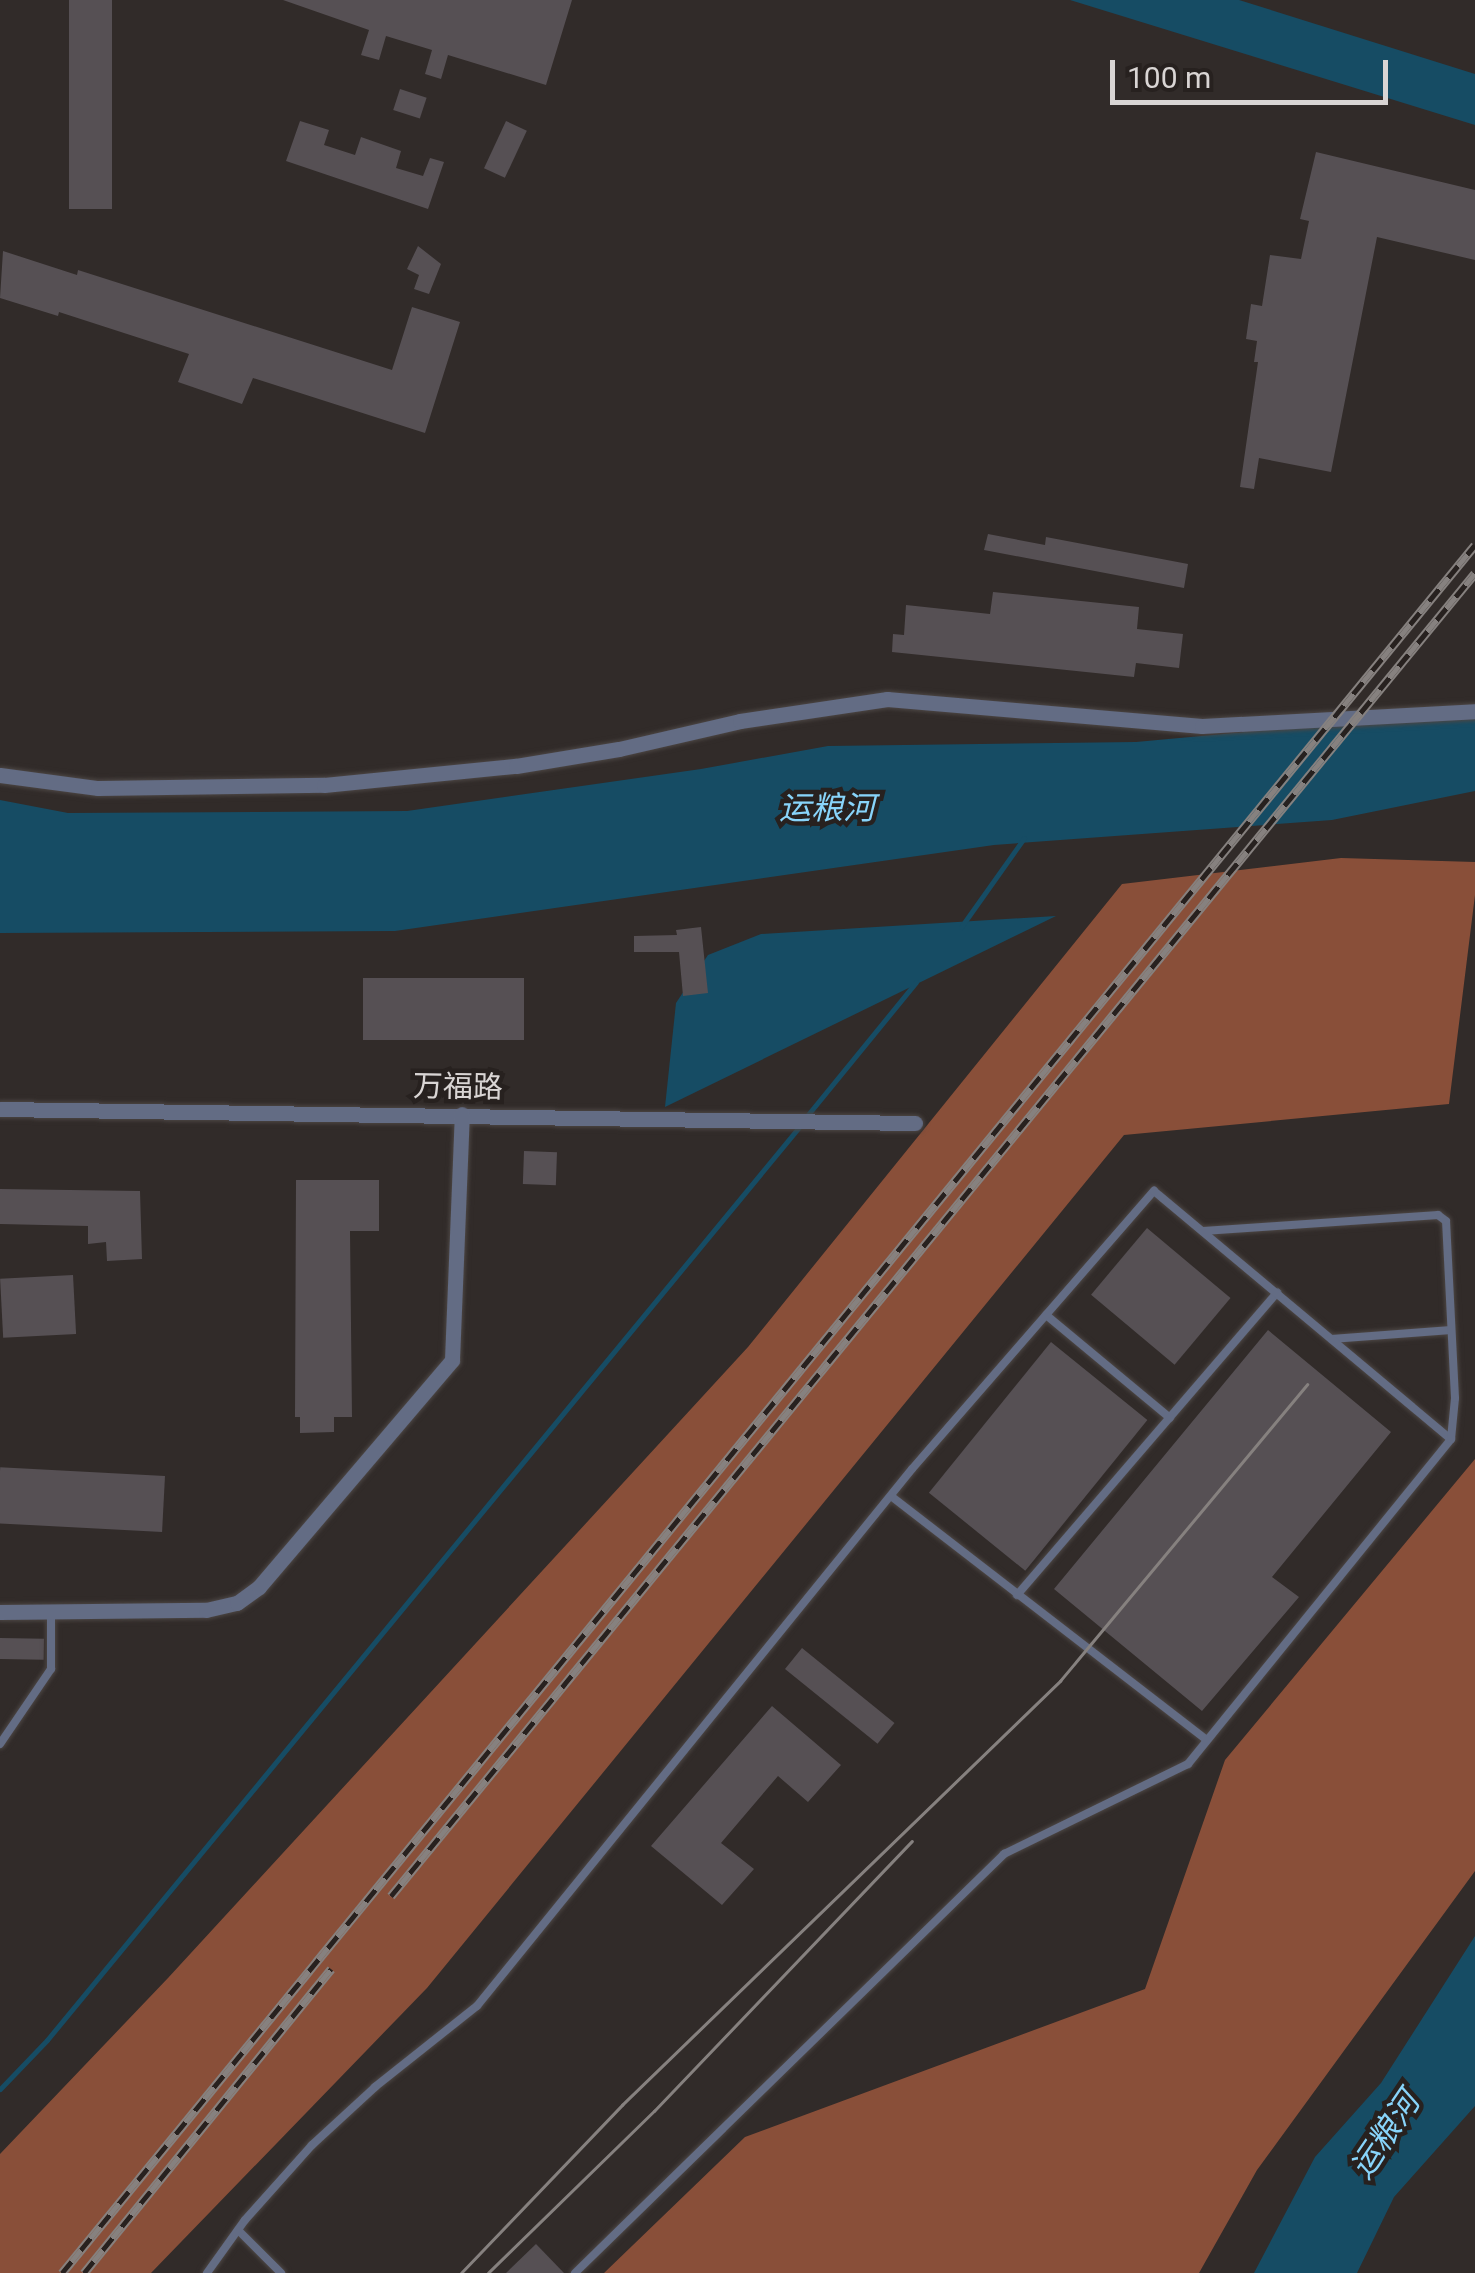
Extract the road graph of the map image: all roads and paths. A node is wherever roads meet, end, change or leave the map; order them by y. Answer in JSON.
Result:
{"nodes":[{"id":1,"x":1475,"y":711,"type":"edge"},
{"id":2,"x":0,"y":775,"type":"edge"},
{"id":3,"x":0,"y":1109,"type":"edge"},
{"id":4,"x":462,"y":1114,"type":"junction"},
{"id":5,"x":915,"y":1122,"type":"dead end"},
{"id":6,"x":1202,"y":1231,"type":"junction"},
{"id":7,"x":1277,"y":1293,"type":"junction"},
{"id":8,"x":1046,"y":1315,"type":"junction"},
{"id":9,"x":1452,"y":1330,"type":"junction"},
{"id":10,"x":1332,"y":1339,"type":"junction"},
{"id":11,"x":1170,"y":1418,"type":"junction"},
{"id":12,"x":1451,"y":1439,"type":"junction"},
{"id":13,"x":891,"y":1496,"type":"junction"},
{"id":14,"x":1017,"y":1595,"type":"junction"},
{"id":15,"x":0,"y":1612,"type":"edge"},
{"id":16,"x":51,"y":1612,"type":"junction"},
{"id":17,"x":1207,"y":1740,"type":"junction"},
{"id":18,"x":0,"y":1744,"type":"edge"},
{"id":19,"x":238,"y":2230,"type":"junction"},
{"id":20,"x":207,"y":2273,"type":"edge"},
{"id":21,"x":281,"y":2273,"type":"edge"},
{"id":22,"x":575,"y":2273,"type":"edge"}],
"edges":[{"from":1,"to":2,"type":"street"},
{"from":3,"to":4,"type":"street","name":"万福路"},
{"from":4,"to":5,"type":"street","name":"万福路"},
{"from":4,"to":16,"type":"street"},
{"from":6,"to":7,"type":"lane"},
{"from":6,"to":8,"type":"lane"},
{"from":6,"to":9,"type":"lane"},
{"from":7,"to":10,"type":"lane"},
{"from":7,"to":11,"type":"lane"},
{"from":8,"to":11,"type":"lane"},
{"from":8,"to":13,"type":"lane"},
{"from":9,"to":10,"type":"lane"},
{"from":9,"to":12,"type":"lane"},
{"from":10,"to":12,"type":"lane"},
{"from":11,"to":14,"type":"lane"},
{"from":12,"to":17,"type":"lane"},
{"from":13,"to":14,"type":"lane"},
{"from":13,"to":19,"type":"lane"},
{"from":14,"to":17,"type":"lane"},
{"from":15,"to":16,"type":"street"},
{"from":16,"to":18,"type":"lane"},
{"from":17,"to":22,"type":"lane"},
{"from":19,"to":20,"type":"lane"},
{"from":19,"to":21,"type":"lane"}]}
